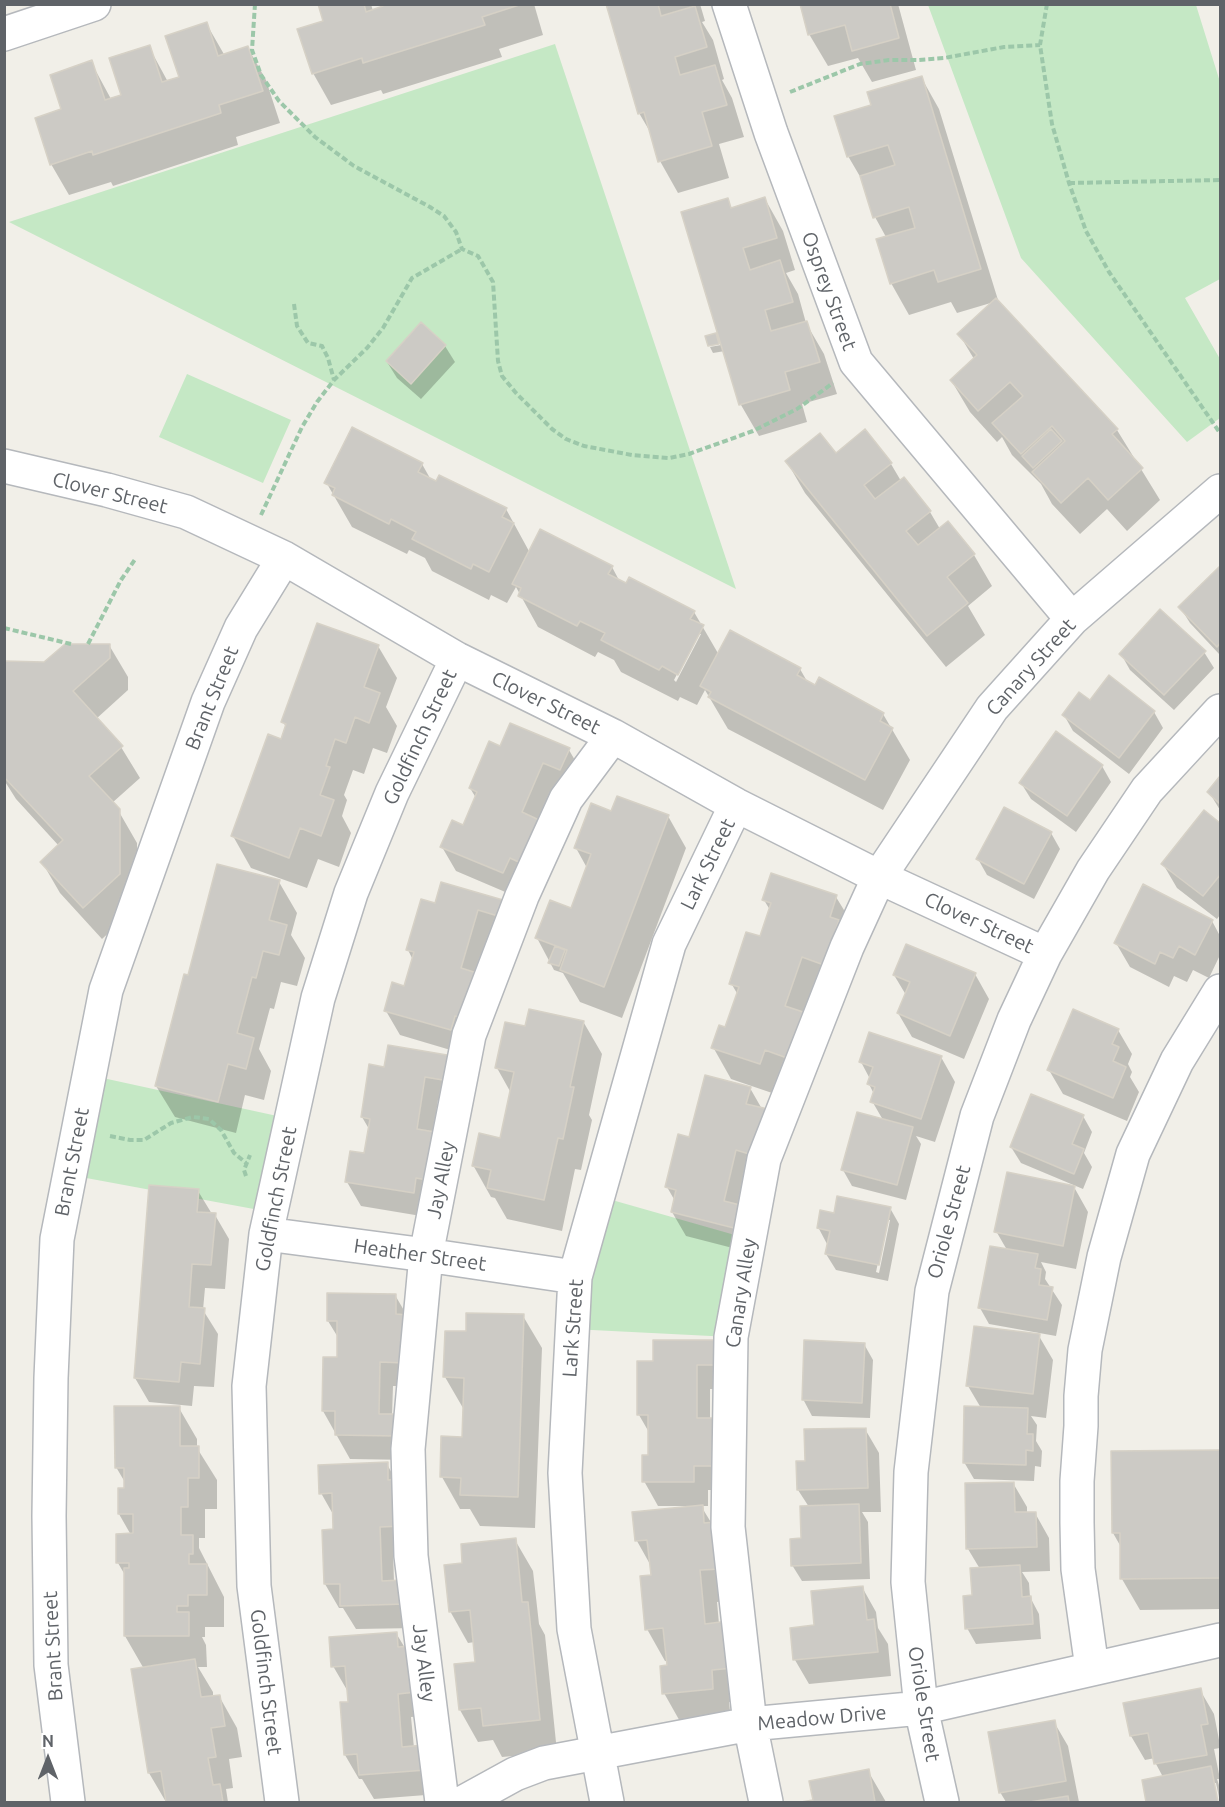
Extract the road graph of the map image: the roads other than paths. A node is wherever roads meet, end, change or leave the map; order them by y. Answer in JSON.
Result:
{"nodes":[{"id":1,"x":94,"y":4,"type":"edge"},
{"id":2,"x":729,"y":4,"type":"edge"},
{"id":3,"x":4,"y":34,"type":"edge"},
{"id":4,"x":4,"y":466,"type":"edge"},
{"id":5,"x":1221,"y":491,"type":"edge"},
{"id":6,"x":284,"y":558,"type":"junction"},
{"id":7,"x":1072,"y":620,"type":"junction"},
{"id":8,"x":457,"y":659,"type":"junction"},
{"id":9,"x":1221,"y":711,"type":"edge"},
{"id":10,"x":613,"y":736,"type":"junction"},
{"id":11,"x":736,"y":806,"type":"junction"},
{"id":12,"x":879,"y":877,"type":"junction"},
{"id":13,"x":1045,"y":954,"type":"junction"},
{"id":14,"x":1221,"y":991,"type":"edge"},
{"id":15,"x":266,"y":1234,"type":"junction"},
{"id":16,"x":426,"y":1255,"type":"junction"},
{"id":17,"x":575,"y":1277,"type":"junction"},
{"id":18,"x":1221,"y":1640,"type":"edge"},
{"id":19,"x":1092,"y":1668,"type":"junction"},
{"id":20,"x":921,"y":1708,"type":"junction"},
{"id":21,"x":750,"y":1724,"type":"junction"},
{"id":22,"x":599,"y":1754,"type":"junction"},
{"id":23,"x":68,"y":1803,"type":"edge"},
{"id":24,"x":282,"y":1803,"type":"edge"},
{"id":25,"x":442,"y":1803,"type":"edge"},
{"id":26,"x":464,"y":1803,"type":"edge"},
{"id":27,"x":607,"y":1803,"type":"edge"},
{"id":28,"x":766,"y":1803,"type":"edge"},
{"id":29,"x":942,"y":1803,"type":"edge"}],
"edges":[{"from":1,"to":3,"type":"street"},
{"from":2,"to":7,"type":"street","name":"Osprey Street"},
{"from":4,"to":6,"type":"street","name":"Clover Street"},
{"from":5,"to":7,"type":"street","name":"Canary Street"},
{"from":6,"to":8,"type":"street","name":"Clover Street"},
{"from":6,"to":23,"type":"street","name":"Brant Street"},
{"from":7,"to":12,"type":"street","name":"Canary Street"},
{"from":8,"to":10,"type":"street","name":"Clover Street"},
{"from":8,"to":15,"type":"street","name":"Goldfinch Street"},
{"from":9,"to":13,"type":"street","name":"Oriole Street"},
{"from":10,"to":11,"type":"street","name":"Clover Street"},
{"from":10,"to":16,"type":"street","name":"Jay Alley"},
{"from":11,"to":12,"type":"street","name":"Clover Street"},
{"from":11,"to":17,"type":"street","name":"Lark Street"},
{"from":12,"to":13,"type":"street","name":"Clover Street"},
{"from":12,"to":21,"type":"street","name":"Canary Alley"},
{"from":13,"to":20,"type":"street","name":"Oriole Street"},
{"from":14,"to":19,"type":"street"},
{"from":15,"to":16,"type":"street","name":"Heather Street"},
{"from":15,"to":24,"type":"street","name":"Goldfinch Street"},
{"from":16,"to":17,"type":"street","name":"Heather Street"},
{"from":16,"to":25,"type":"street","name":"Jay Alley"},
{"from":17,"to":22,"type":"street","name":"Lark Street"},
{"from":18,"to":19,"type":"street","name":"Meadow Drive"},
{"from":19,"to":20,"type":"street","name":"Meadow Drive"},
{"from":20,"to":21,"type":"street","name":"Meadow Drive"},
{"from":20,"to":29,"type":"street","name":"Oriole Street"},
{"from":21,"to":22,"type":"street","name":"Meadow Drive"},
{"from":21,"to":28,"type":"street","name":"Canary Alley"},
{"from":22,"to":26,"type":"street","name":"Meadow Drive"},
{"from":22,"to":27,"type":"street","name":"Lark Street"}]}
